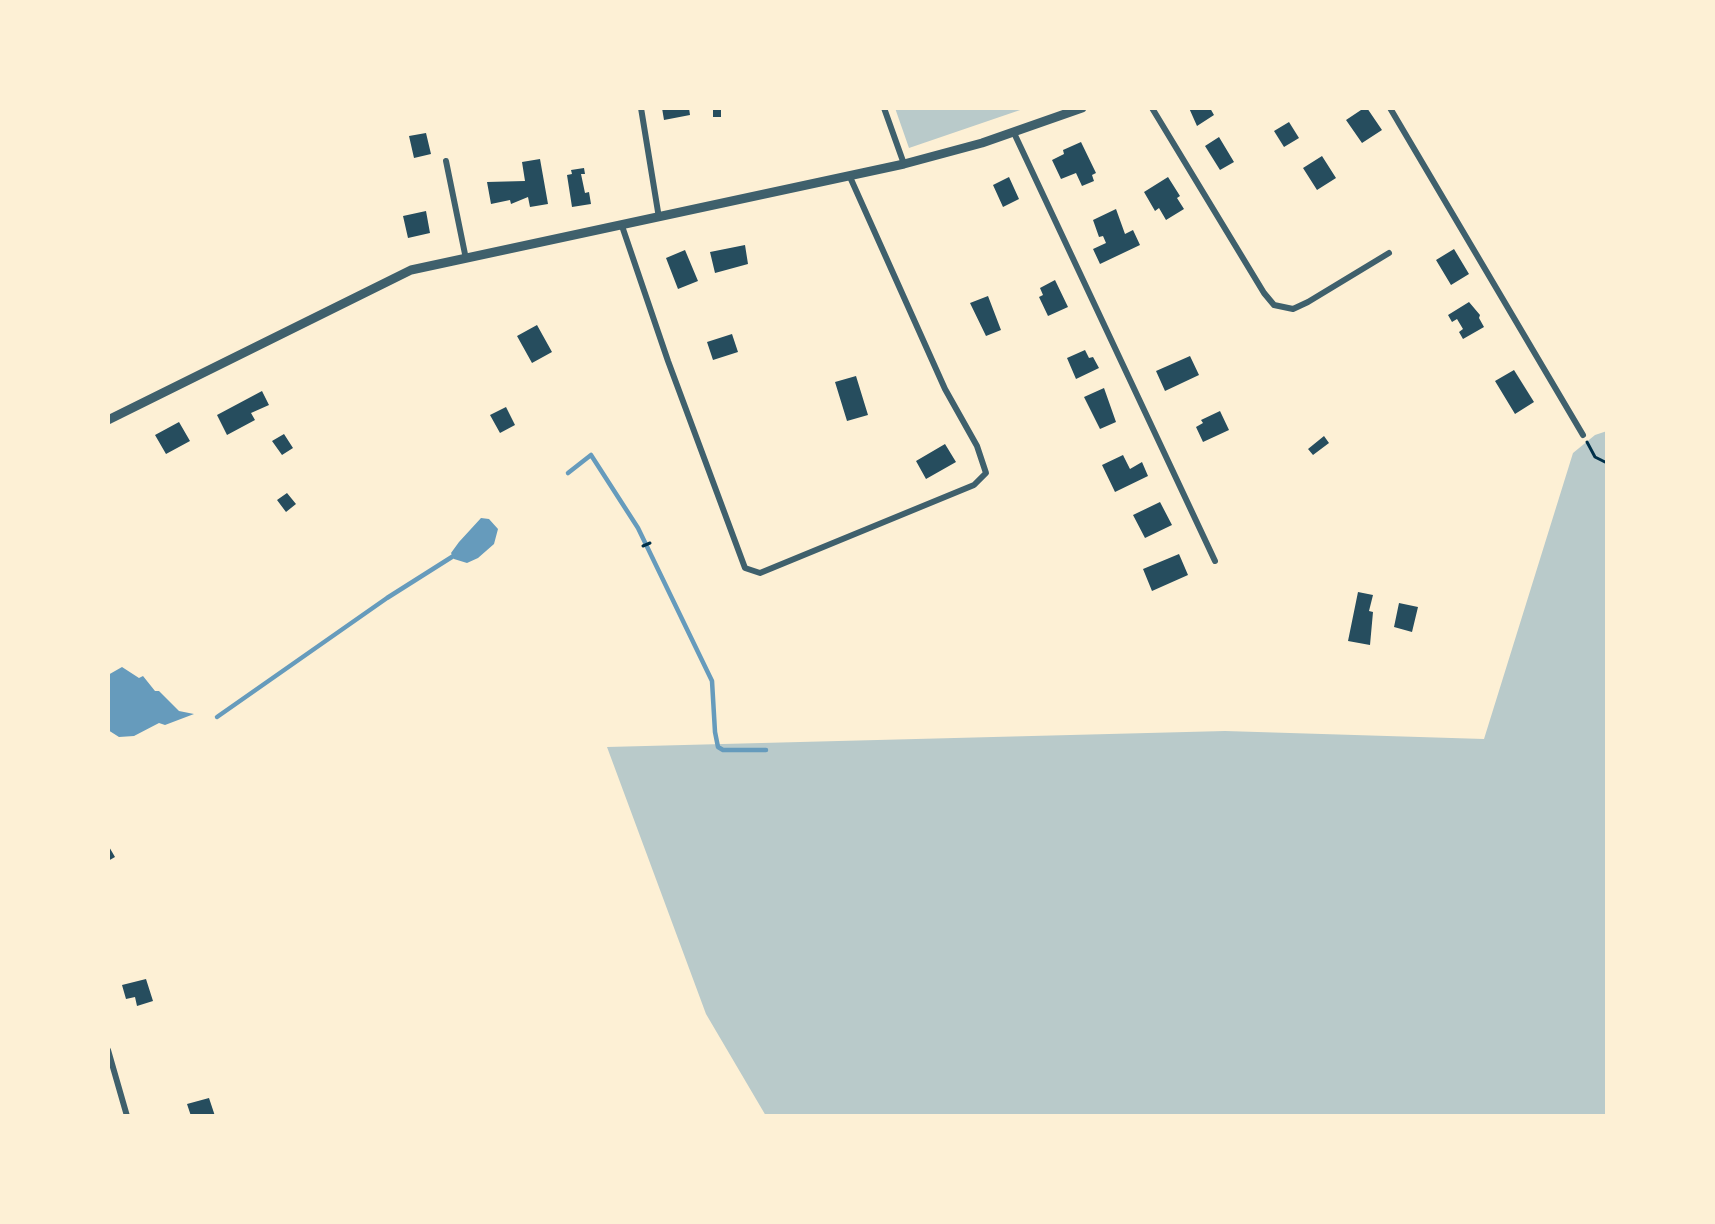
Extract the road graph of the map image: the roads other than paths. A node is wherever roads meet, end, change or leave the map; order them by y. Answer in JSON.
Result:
{"nodes":[{"id":1,"x":641,"y":108,"type":"edge"},
{"id":2,"x":884,"y":108,"type":"edge"},
{"id":3,"x":1082,"y":108,"type":"edge"},
{"id":4,"x":1152,"y":108,"type":"edge"},
{"id":5,"x":1390,"y":108,"type":"edge"},
{"id":6,"x":1014,"y":133,"type":"junction"},
{"id":7,"x":446,"y":161,"type":"dead end"},
{"id":8,"x":904,"y":165,"type":"junction"},
{"id":9,"x":850,"y":177,"type":"junction"},
{"id":10,"x":659,"y":218,"type":"junction"},
{"id":11,"x":622,"y":226,"type":"junction"},
{"id":12,"x":1389,"y":253,"type":"dead end"},
{"id":13,"x":466,"y":259,"type":"junction"},
{"id":14,"x":108,"y":420,"type":"edge"},
{"id":15,"x":1583,"y":435,"type":"road end"},
{"id":16,"x":1215,"y":561,"type":"dead end"},
{"id":17,"x":108,"y":1050,"type":"edge"},
{"id":18,"x":128,"y":1116,"type":"edge"}],
"edges":[{"from":1,"to":10,"type":"street"},
{"from":2,"to":8,"type":"street"},
{"from":3,"to":6,"type":"street"},
{"from":4,"to":12,"type":"street"},
{"from":5,"to":15,"type":"street"},
{"from":6,"to":8,"type":"street"},
{"from":6,"to":16,"type":"street"},
{"from":7,"to":13,"type":"street"},
{"from":8,"to":9,"type":"street"},
{"from":9,"to":10,"type":"street"},
{"from":9,"to":11,"type":"street"},
{"from":10,"to":11,"type":"street"},
{"from":11,"to":13,"type":"street"},
{"from":13,"to":14,"type":"street"},
{"from":17,"to":18,"type":"street"}]}
